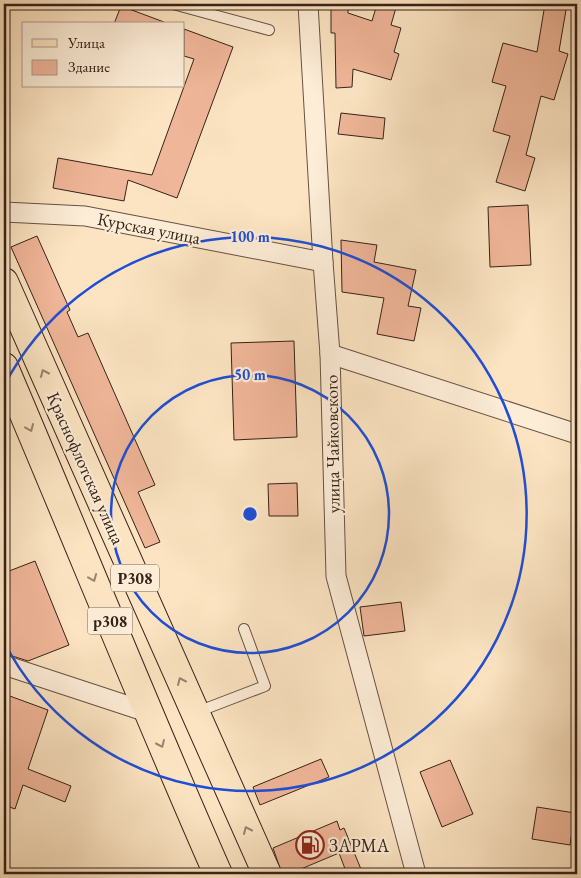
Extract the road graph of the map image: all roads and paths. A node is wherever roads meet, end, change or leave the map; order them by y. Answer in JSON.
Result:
{"nodes":[{"id":1,"x":173,"y":4,"type":"edge"},
{"id":2,"x":308,"y":4,"type":"edge"},
{"id":3,"x":269,"y":30,"type":"dead end"},
{"id":4,"x":4,"y":212,"type":"edge"},
{"id":5,"x":323,"y":262,"type":"junction"},
{"id":6,"x":4,"y":282,"type":"edge"},
{"id":7,"x":330,"y":354,"type":"junction"},
{"id":8,"x":4,"y":367,"type":"edge"},
{"id":9,"x":577,"y":434,"type":"edge"},
{"id":10,"x":244,"y":629,"type":"dead end"},
{"id":11,"x":4,"y":665,"type":"edge"},
{"id":12,"x":147,"y":712,"type":"junction"},
{"id":13,"x":195,"y":713,"type":"junction"},
{"id":14,"x":218,"y":874,"type":"edge"},
{"id":15,"x":266,"y":874,"type":"edge"},
{"id":16,"x":416,"y":874,"type":"edge"}],
"edges":[{"from":1,"to":3,"type":"lane"},
{"from":2,"to":5,"type":"street","name":"улица Чайковского"},
{"from":4,"to":5,"type":"street","name":"Курская улица"},
{"from":5,"to":7,"type":"street","name":"улица Чайковского"},
{"from":13,"to":6,"type":"main road","name":"Краснофлотская улица","number":"P308","one_way":true},
{"from":7,"to":9,"type":"street"},
{"from":7,"to":16,"type":"street","name":"улица Чайковского"},
{"from":8,"to":12,"type":"main road","name":"Краснофлотская улица","number":"p308","one_way":true},
{"from":10,"to":13,"type":"lane"},
{"from":11,"to":12,"type":"street"},
{"from":12,"to":14,"type":"main road","name":"Краснофлотская улица","number":"p308","one_way":true},
{"from":15,"to":13,"type":"main road","name":"Краснофлотская улица","number":"P308","one_way":true}]}
